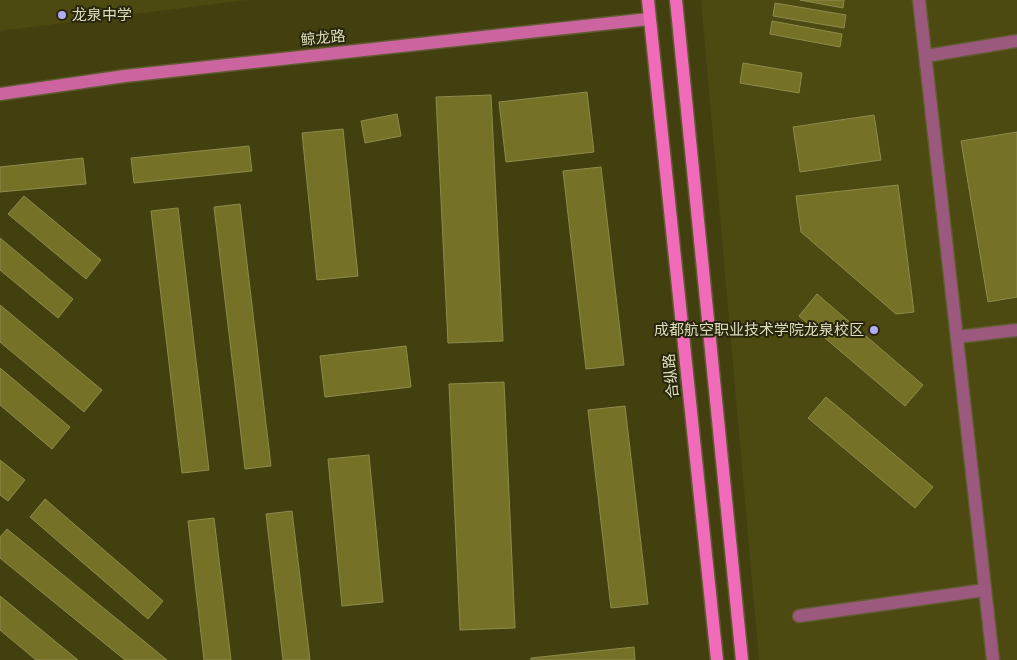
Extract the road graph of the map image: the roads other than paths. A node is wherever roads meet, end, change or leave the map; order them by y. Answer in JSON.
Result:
{"nodes":[{"id":1,"x":648,"y":0,"type":"edge"},
{"id":2,"x":676,"y":0,"type":"edge"},
{"id":3,"x":919,"y":0,"type":"edge"},
{"id":4,"x":649,"y":19,"type":"junction"},
{"id":5,"x":1017,"y":41,"type":"edge"},
{"id":6,"x":926,"y":56,"type":"junction"},
{"id":7,"x":0,"y":94,"type":"edge"},
{"id":8,"x":1017,"y":330,"type":"edge"},
{"id":9,"x":958,"y":337,"type":"junction"},
{"id":10,"x":985,"y":590,"type":"junction"},
{"id":11,"x":799,"y":616,"type":"dead end"},
{"id":12,"x":717,"y":660,"type":"edge"},
{"id":13,"x":742,"y":660,"type":"edge"},
{"id":14,"x":993,"y":660,"type":"edge"}],
"edges":[{"from":1,"to":4,"type":"main road","name":"合纵路"},
{"from":2,"to":13,"type":"main road"},
{"from":3,"to":6,"type":"street"},
{"from":4,"to":7,"type":"street","name":"鲸龙路"},
{"from":4,"to":12,"type":"main road","name":"合纵路"},
{"from":5,"to":6,"type":"street"},
{"from":6,"to":9,"type":"street"},
{"from":8,"to":9,"type":"street"},
{"from":9,"to":10,"type":"street"},
{"from":10,"to":11,"type":"street"},
{"from":10,"to":14,"type":"street"}]}
